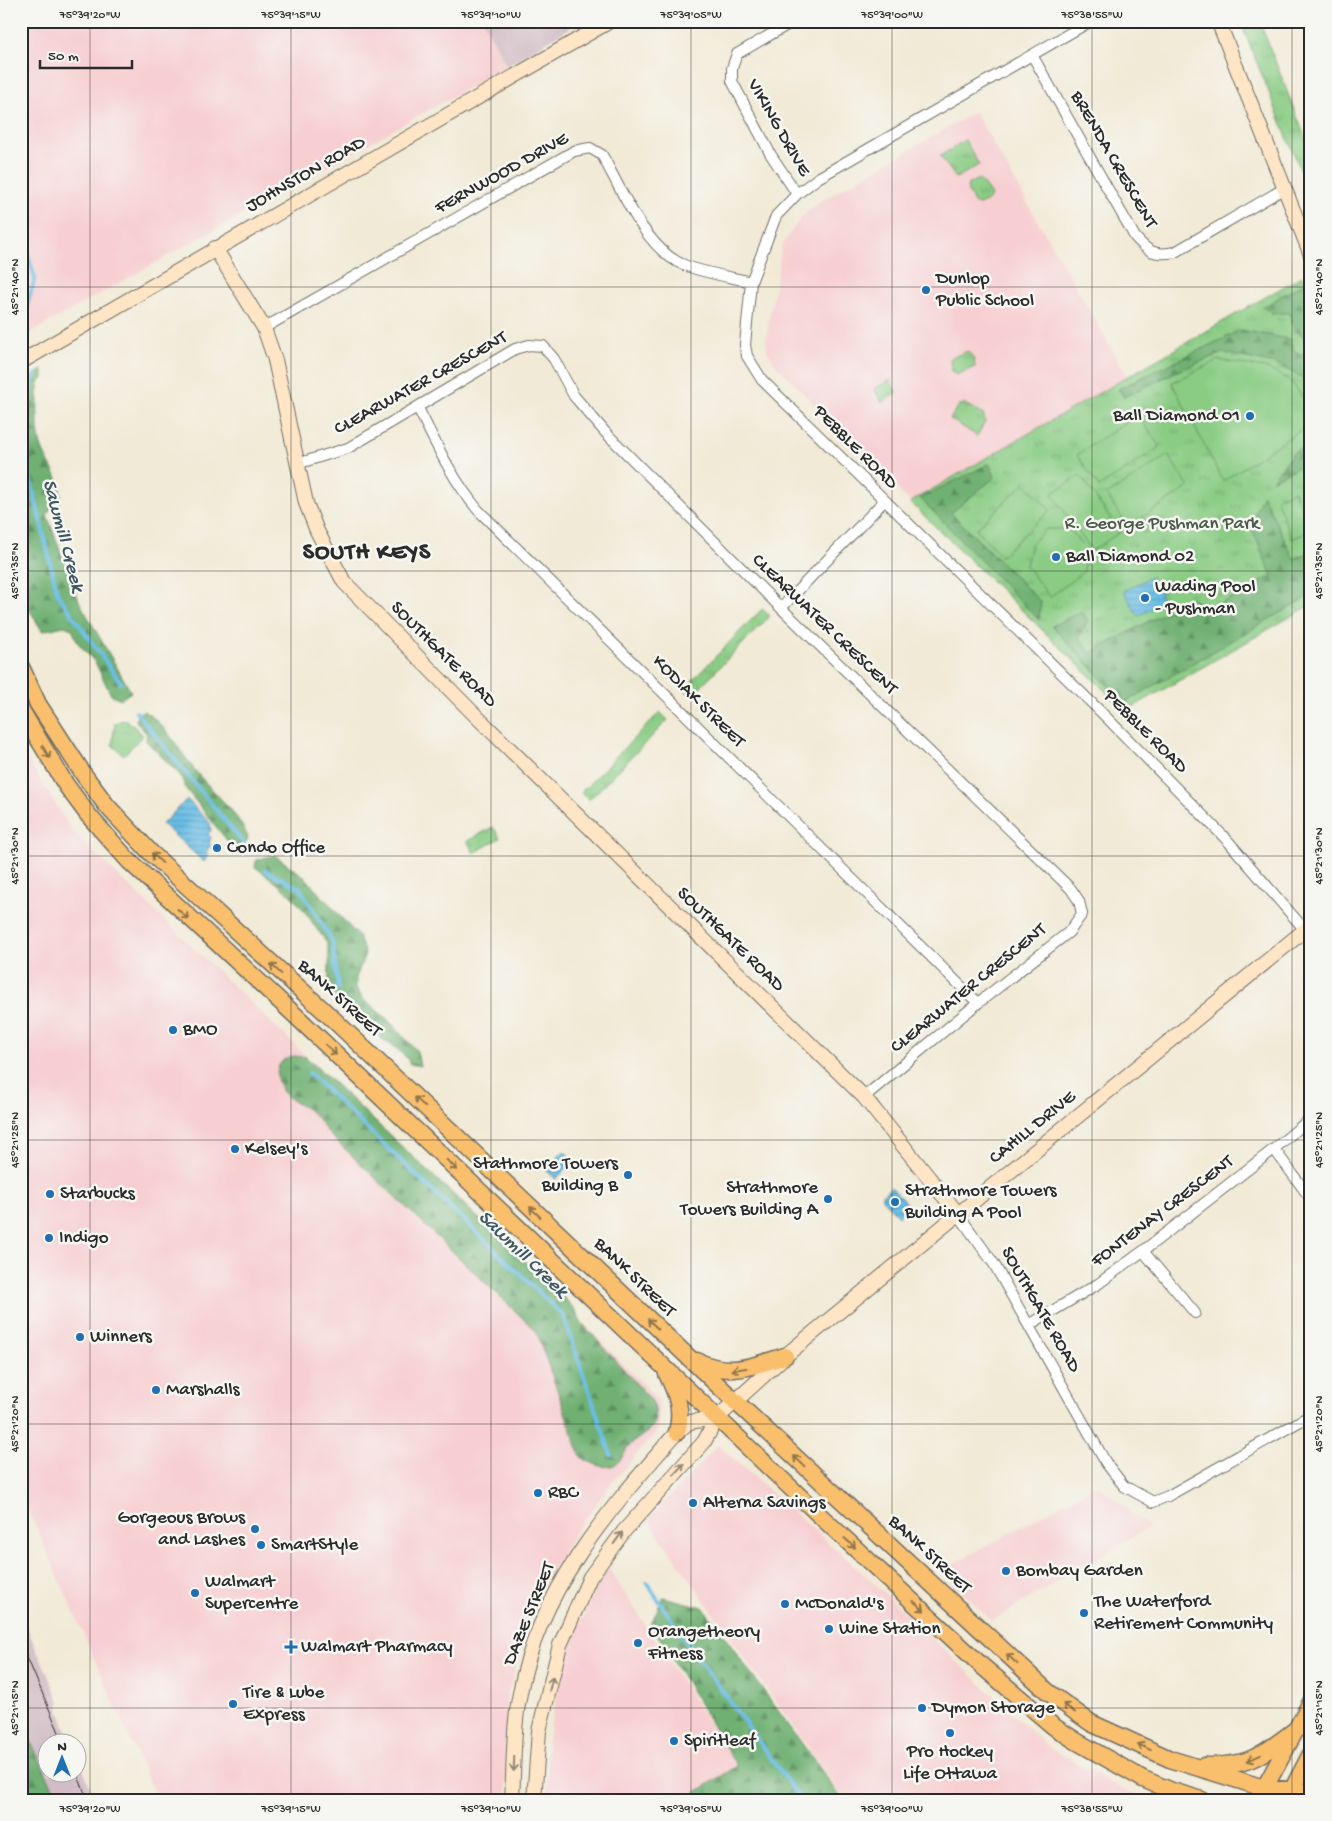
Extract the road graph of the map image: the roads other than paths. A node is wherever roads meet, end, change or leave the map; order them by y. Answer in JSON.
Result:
{"nodes":[{"id":1,"x":610,"y":21,"type":"edge"},
{"id":2,"x":794,"y":21,"type":"edge"},
{"id":3,"x":1091,"y":21,"type":"edge"},
{"id":4,"x":1218,"y":21,"type":"edge"},
{"id":5,"x":1032,"y":55,"type":"junction"},
{"id":6,"x":1285,"y":188,"type":"junction"},
{"id":7,"x":797,"y":194,"type":"junction"},
{"id":8,"x":215,"y":248,"type":"junction"},
{"id":9,"x":1311,"y":255,"type":"edge"},
{"id":10,"x":752,"y":282,"type":"junction"},
{"id":11,"x":264,"y":328,"type":"junction"},
{"id":12,"x":21,"y":362,"type":"edge"},
{"id":13,"x":418,"y":408,"type":"junction"},
{"id":14,"x":297,"y":464,"type":"junction"},
{"id":15,"x":884,"y":501,"type":"junction"},
{"id":16,"x":781,"y":608,"type":"junction"},
{"id":17,"x":21,"y":667,"type":"edge"},
{"id":18,"x":21,"y":710,"type":"edge"},
{"id":19,"x":1308,"y":927,"type":"edge"},
{"id":20,"x":312,"y":1002,"type":"junction"},
{"id":21,"x":978,"y":1003,"type":"junction"},
{"id":22,"x":296,"y":1016,"type":"junction"},
{"id":23,"x":864,"y":1097,"type":"junction"},
{"id":24,"x":1311,"y":1118,"type":"edge"},
{"id":25,"x":1274,"y":1150,"type":"junction"},
{"id":26,"x":1311,"y":1199,"type":"edge"},
{"id":27,"x":958,"y":1214,"type":"junction"},
{"id":28,"x":1143,"y":1251,"type":"junction"},
{"id":29,"x":1195,"y":1313,"type":"dead end"},
{"id":30,"x":1029,"y":1325,"type":"junction"},
{"id":31,"x":785,"y":1356,"type":"junction"},
{"id":32,"x":689,"y":1357,"type":"junction"},
{"id":33,"x":662,"y":1366,"type":"junction"},
{"id":34,"x":735,"y":1401,"type":"junction"},
{"id":35,"x":1311,"y":1414,"type":"edge"},
{"id":36,"x":717,"y":1418,"type":"junction"},
{"id":37,"x":677,"y":1432,"type":"junction"},
{"id":38,"x":627,"y":1490,"type":"junction"},
{"id":39,"x":835,"y":1494,"type":"junction"},
{"id":40,"x":646,"y":1505,"type":"junction"},
{"id":41,"x":815,"y":1511,"type":"junction"},
{"id":42,"x":970,"y":1621,"type":"junction"},
{"id":43,"x":953,"y":1637,"type":"junction"},
{"id":44,"x":1311,"y":1702,"type":"edge"},
{"id":45,"x":1091,"y":1723,"type":"junction"},
{"id":46,"x":515,"y":1728,"type":"junction"},
{"id":47,"x":539,"y":1731,"type":"junction"},
{"id":48,"x":1294,"y":1731,"type":"junction"},
{"id":49,"x":1076,"y":1741,"type":"junction"},
{"id":50,"x":1311,"y":1754,"type":"edge"},
{"id":51,"x":1189,"y":1766,"type":"junction"},
{"id":52,"x":1311,"y":1792,"type":"edge"},
{"id":53,"x":1261,"y":1794,"type":"edge"},
{"id":54,"x":1176,"y":1795,"type":"edge"},
{"id":55,"x":1289,"y":1795,"type":"edge"},
{"id":56,"x":512,"y":1800,"type":"edge"},
{"id":57,"x":534,"y":1800,"type":"edge"},
{"id":58,"x":1202,"y":1800,"type":"edge"}],
"edges":[{"from":1,"to":8,"type":"street","name":"JOHNSTON ROAD"},
{"from":2,"to":7,"type":"street","name":"VIKING DRIVE"},
{"from":3,"to":5,"type":"street","name":"PEBBLE ROAD"},
{"from":4,"to":6,"type":"street"},
{"from":5,"to":6,"type":"street","name":"BRENDA CRESCENT"},
{"from":5,"to":7,"type":"street","name":"PEBBLE ROAD"},
{"from":6,"to":9,"type":"street"},
{"from":7,"to":10,"type":"street","name":"PEBBLE ROAD"},
{"from":8,"to":11,"type":"street","name":"SOUTHGATE ROAD"},
{"from":8,"to":12,"type":"street","name":"JOHNSTON ROAD"},
{"from":10,"to":11,"type":"street","name":"FERNWOOD DRIVE"},
{"from":10,"to":15,"type":"street","name":"PEBBLE ROAD"},
{"from":11,"to":14,"type":"street","name":"SOUTHGATE ROAD"},
{"from":13,"to":14,"type":"street","name":"CLEARWATER CRESCENT"},
{"from":13,"to":16,"type":"street","name":"CLEARWATER CRESCENT"},
{"from":13,"to":21,"type":"street","name":"KODIAK STREET"},
{"from":14,"to":23,"type":"street","name":"SOUTHGATE ROAD"},
{"from":15,"to":16,"type":"street"},
{"from":15,"to":19,"type":"street","name":"PEBBLE ROAD"},
{"from":16,"to":21,"type":"street","name":"CLEARWATER CRESCENT"},
{"from":20,"to":17,"type":"main road","name":"BANK STREET","one_way":true},
{"from":18,"to":22,"type":"main road","one_way":true},
{"from":19,"to":27,"type":"street","name":"CAHILL DRIVE"},
{"from":20,"to":22,"type":"main road"},
{"from":32,"to":20,"type":"main road","name":"BANK STREET","one_way":true},
{"from":21,"to":23,"type":"street","name":"CLEARWATER CRESCENT"},
{"from":22,"to":33,"type":"main road","one_way":true},
{"from":23,"to":27,"type":"street","name":"SOUTHGATE ROAD"},
{"from":24,"to":25,"type":"street","name":"FONTENAY CRESCENT"},
{"from":25,"to":26,"type":"street"},
{"from":25,"to":28,"type":"street","name":"FONTENAY CRESCENT"},
{"from":27,"to":30,"type":"street","name":"SOUTHGATE ROAD"},
{"from":27,"to":31,"type":"street","name":"CAHILL DRIVE"},
{"from":28,"to":29,"type":"street"},
{"from":28,"to":30,"type":"street","name":"FONTENAY CRESCENT"},
{"from":30,"to":35,"type":"street","name":"SOUTHGATE ROAD"},
{"from":31,"to":32,"type":"main road","one_way":true},
{"from":31,"to":34,"type":"street","name":"CAHILL DRIVE"},
{"from":32,"to":34,"type":"main road","name":"BANK STREET"},
{"from":33,"to":36,"type":"main road"},
{"from":33,"to":37,"type":"main road"},
{"from":34,"to":36,"type":"street"},
{"from":39,"to":34,"type":"main road","name":"BANK STREET","one_way":true},
{"from":36,"to":37,"type":"street","name":"DAZE STREET"},
{"from":40,"to":36,"type":"street","one_way":true},
{"from":36,"to":41,"type":"main road"},
{"from":37,"to":38,"type":"street","name":"DAZE STREET"},
{"from":38,"to":40,"type":"street"},
{"from":38,"to":46,"type":"street","name":"DAZE STREET"},
{"from":39,"to":41,"type":"main road"},
{"from":39,"to":42,"type":"main road","name":"BANK STREET"},
{"from":47,"to":40,"type":"street","one_way":true},
{"from":41,"to":43,"type":"main road","one_way":true},
{"from":42,"to":43,"type":"main road"},
{"from":45,"to":42,"type":"main road","name":"BANK STREET","one_way":true},
{"from":43,"to":49,"type":"main road"},
{"from":44,"to":48,"type":"main road"},
{"from":45,"to":49,"type":"main road"},
{"from":51,"to":45,"type":"main road","name":"BANK STREET","one_way":true},
{"from":46,"to":47,"type":"street"},
{"from":46,"to":56,"type":"street","name":"DAZE STREET","one_way":true},
{"from":47,"to":57,"type":"street"},
{"from":48,"to":51,"type":"main road","one_way":true},
{"from":48,"to":53,"type":"main road"},
{"from":49,"to":54,"type":"main road"},
{"from":50,"to":55,"type":"main road"},
{"from":51,"to":53,"type":"main road","name":"BANK STREET"},
{"from":52,"to":55,"type":"main road","name":"BANK STREET"},
{"from":53,"to":55,"type":"main road","name":"BANK STREET"},
{"from":54,"to":58,"type":"main road"}]}
